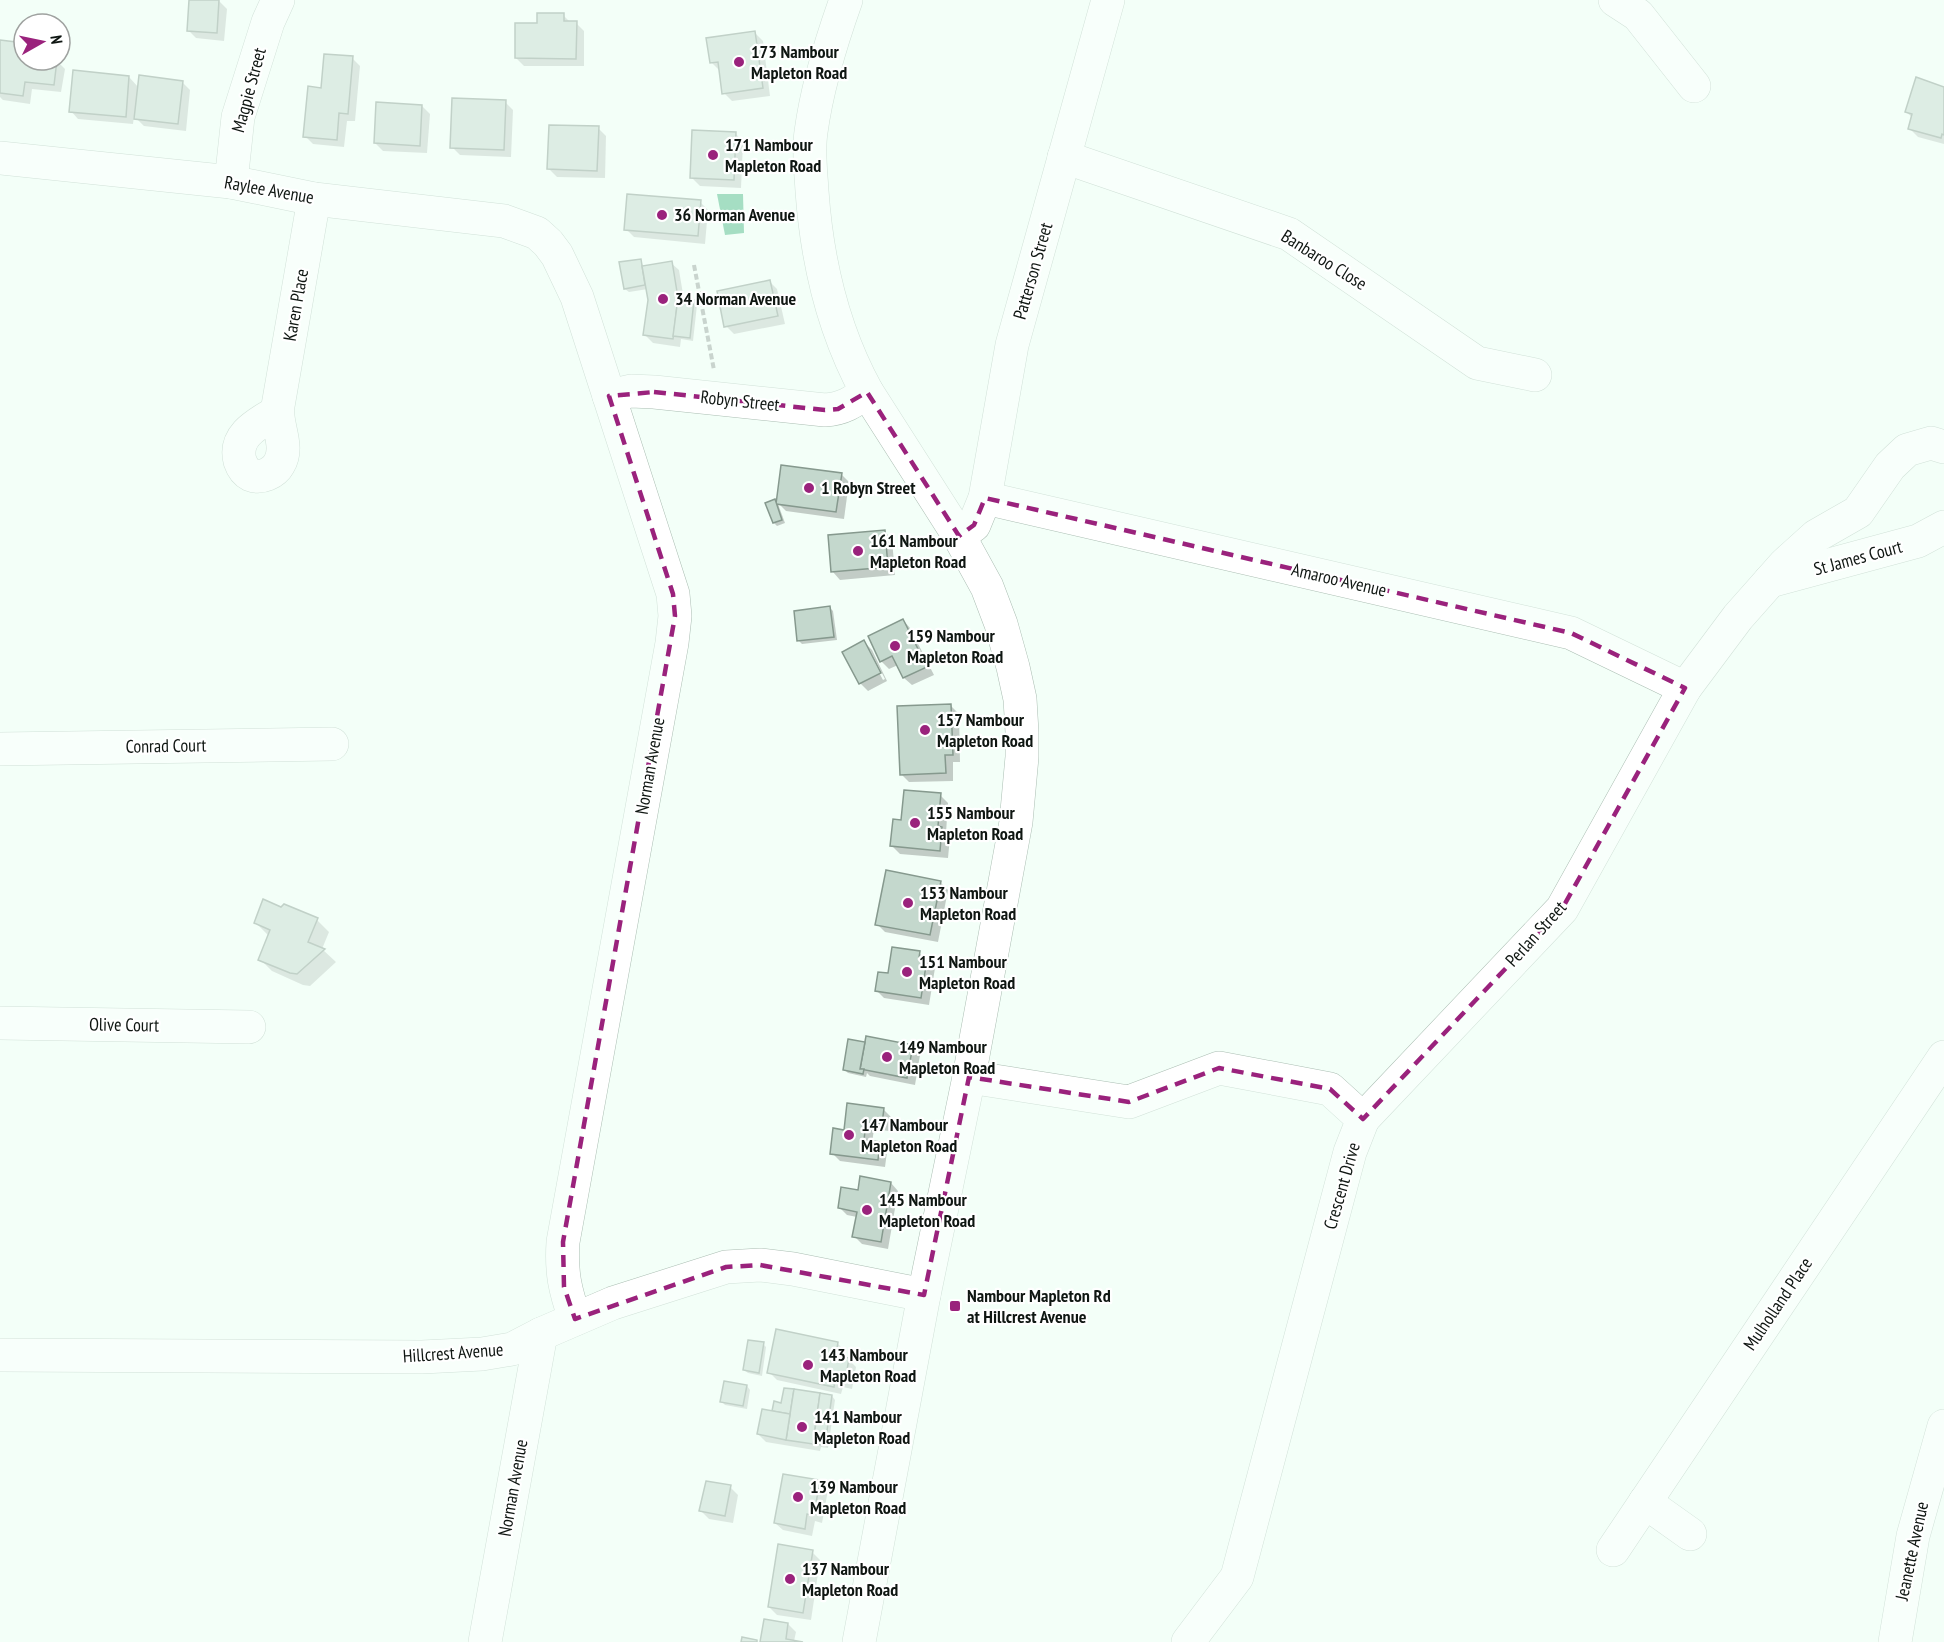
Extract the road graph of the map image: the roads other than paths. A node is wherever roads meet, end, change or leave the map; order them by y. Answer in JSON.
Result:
{"nodes":[{"id":1,"x":278,"y":0,"type":"edge"},
{"id":2,"x":846,"y":0,"type":"edge"},
{"id":3,"x":1108,"y":0,"type":"edge"},
{"id":4,"x":1616,"y":0,"type":"edge"},
{"id":5,"x":1694,"y":86,"type":"dead end"},
{"id":6,"x":1064,"y":157,"type":"junction"},
{"id":7,"x":0,"y":158,"type":"edge"},
{"id":8,"x":231,"y":182,"type":"junction"},
{"id":9,"x":314,"y":199,"type":"junction"},
{"id":10,"x":537,"y":233,"type":"joint"},
{"id":11,"x":1535,"y":375,"type":"dead end"},
{"id":12,"x":867,"y":392,"type":"junction"},
{"id":13,"x":609,"y":396,"type":"junction"},
{"id":14,"x":277,"y":412,"type":"dead end"},
{"id":15,"x":1944,"y":447,"type":"edge"},
{"id":16,"x":985,"y":498,"type":"junction"},
{"id":17,"x":1944,"y":526,"type":"edge"},
{"id":18,"x":958,"y":537,"type":"junction"},
{"id":19,"x":1768,"y":582,"type":"junction"},
{"id":20,"x":1684,"y":688,"type":"junction"},
{"id":21,"x":332,"y":744,"type":"dead end"},
{"id":22,"x":0,"y":749,"type":"edge"},
{"id":23,"x":0,"y":1023,"type":"edge"},
{"id":24,"x":249,"y":1027,"type":"dead end"},
{"id":25,"x":1944,"y":1057,"type":"edge"},
{"id":26,"x":969,"y":1077,"type":"junction"},
{"id":27,"x":1363,"y":1119,"type":"junction"},
{"id":28,"x":924,"y":1295,"type":"junction"},
{"id":29,"x":575,"y":1319,"type":"junction"},
{"id":30,"x":541,"y":1334,"type":"junction"},
{"id":31,"x":0,"y":1355,"type":"edge"},
{"id":32,"x":1944,"y":1426,"type":"edge"},
{"id":33,"x":1645,"y":1502,"type":"junction"},
{"id":34,"x":1690,"y":1534,"type":"dead end"},
{"id":35,"x":1613,"y":1550,"type":"dead end"},
{"id":36,"x":485,"y":1642,"type":"edge"},
{"id":37,"x":860,"y":1642,"type":"edge"},
{"id":38,"x":1188,"y":1642,"type":"edge"},
{"id":39,"x":1895,"y":1642,"type":"edge"}],
"edges":[{"from":1,"to":8,"type":"street","name":"Magpie Street"},
{"from":2,"to":12,"type":"street"},
{"from":3,"to":6,"type":"street","name":"Patterson Street"},
{"from":4,"to":5,"type":"street"},
{"from":6,"to":11,"type":"street","name":"Banbaroo Close"},
{"from":6,"to":16,"type":"street","name":"Patterson Street"},
{"from":7,"to":8,"type":"street","name":"Raylee Avenue"},
{"from":8,"to":9,"type":"street","name":"Raylee Avenue"},
{"from":9,"to":10,"type":"street","name":"Raylee Avenue"},
{"from":9,"to":14,"type":"street","name":"Karen Place"},
{"from":10,"to":13,"type":"street","name":"Norman Avenue"},
{"from":12,"to":13,"type":"street","name":"Robyn Street"},
{"from":12,"to":18,"type":"street"},
{"from":13,"to":29,"type":"street","name":"Norman Avenue"},
{"from":15,"to":19,"type":"street","name":"St James Court"},
{"from":16,"to":18,"type":"street","name":"Patterson Street"},
{"from":16,"to":20,"type":"street","name":"Amaroo Avenue"},
{"from":17,"to":19,"type":"street","name":"St James Court"},
{"from":18,"to":26,"type":"street"},
{"from":19,"to":20,"type":"street","name":"St James Court"},
{"from":20,"to":27,"type":"street","name":"Perlan Street"},
{"from":21,"to":22,"type":"street","name":"Conrad Court"},
{"from":23,"to":24,"type":"street","name":"Olive Court"},
{"from":25,"to":33,"type":"street","name":"Mulholland Place"},
{"from":26,"to":27,"type":"street","name":"Crescent Drive"},
{"from":26,"to":28,"type":"street"},
{"from":27,"to":38,"type":"street","name":"Crescent Drive"},
{"from":28,"to":29,"type":"street","name":"Hillcrest Avenue"},
{"from":28,"to":37,"type":"street"},
{"from":29,"to":30,"type":"street","name":"Hillcrest Avenue"},
{"from":30,"to":31,"type":"street","name":"Hillcrest Avenue"},
{"from":30,"to":36,"type":"street","name":"Norman Avenue"},
{"from":32,"to":39,"type":"street","name":"Jeanette Avenue"},
{"from":33,"to":34,"type":"street"},
{"from":33,"to":35,"type":"street","name":"Mulholland Place"}]}
